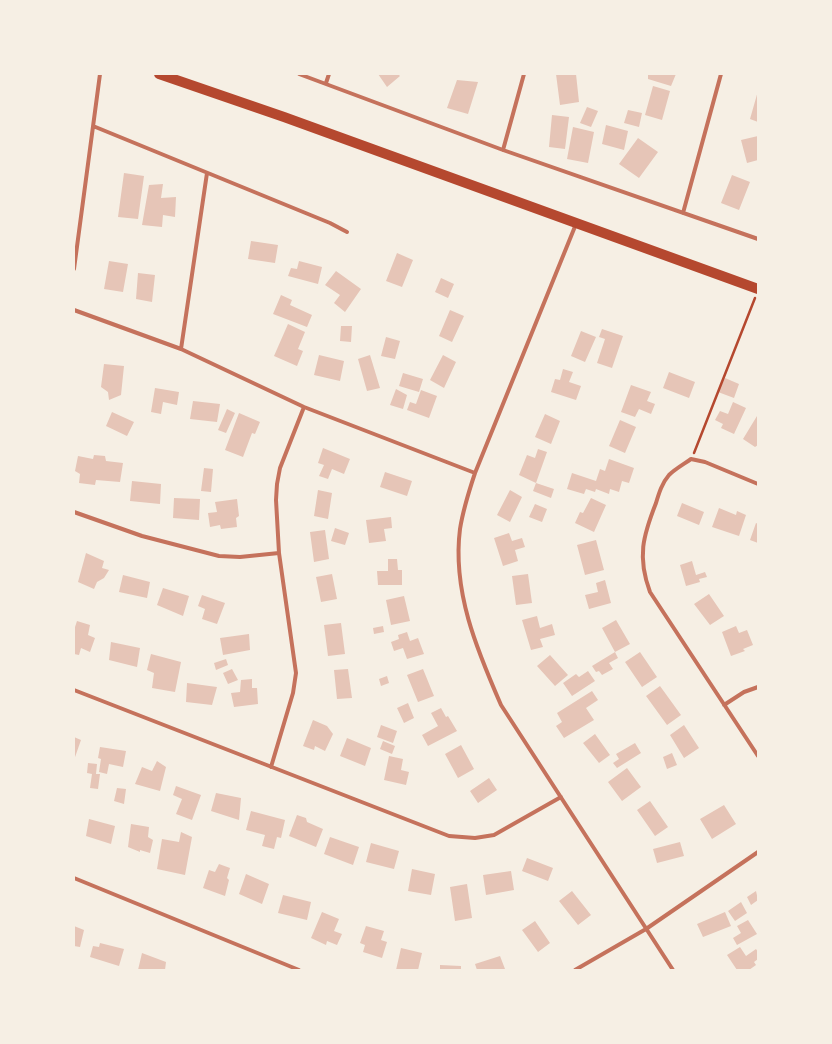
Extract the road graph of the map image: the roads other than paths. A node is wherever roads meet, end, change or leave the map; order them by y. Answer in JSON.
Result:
{"nodes":[{"id":1,"x":100,"y":74,"type":"edge"},
{"id":2,"x":159,"y":74,"type":"edge"},
{"id":3,"x":299,"y":74,"type":"edge"},
{"id":4,"x":329,"y":74,"type":"edge"},
{"id":5,"x":524,"y":74,"type":"edge"},
{"id":6,"x":721,"y":74,"type":"edge"},
{"id":7,"x":326,"y":83,"type":"junction"},
{"id":8,"x":93,"y":126,"type":"junction"},
{"id":9,"x":503,"y":150,"type":"junction"},
{"id":10,"x":207,"y":173,"type":"junction"},
{"id":11,"x":683,"y":213,"type":"junction"},
{"id":12,"x":576,"y":224,"type":"junction"},
{"id":13,"x":347,"y":232,"type":"dead end"},
{"id":14,"x":758,"y":239,"type":"edge"},
{"id":15,"x":74,"y":269,"type":"edge"},
{"id":16,"x":757,"y":293,"type":"edge"},
{"id":17,"x":74,"y":310,"type":"edge"},
{"id":18,"x":181,"y":349,"type":"junction"},
{"id":19,"x":304,"y":407,"type":"junction"},
{"id":20,"x":475,"y":473,"type":"junction"},
{"id":21,"x":758,"y":484,"type":"edge"},
{"id":22,"x":74,"y":512,"type":"edge"},
{"id":23,"x":279,"y":553,"type":"junction"},
{"id":24,"x":758,"y":687,"type":"edge"},
{"id":25,"x":74,"y":690,"type":"edge"},
{"id":26,"x":724,"y":705,"type":"junction"},
{"id":27,"x":758,"y":756,"type":"edge"},
{"id":28,"x":271,"y":767,"type":"junction"},
{"id":29,"x":561,"y":797,"type":"junction"},
{"id":30,"x":758,"y":852,"type":"edge"},
{"id":31,"x":74,"y":878,"type":"edge"},
{"id":32,"x":646,"y":929,"type":"junction"},
{"id":33,"x":299,"y":970,"type":"edge"},
{"id":34,"x":575,"y":970,"type":"edge"},
{"id":35,"x":673,"y":970,"type":"edge"}],
"edges":[{"from":1,"to":8,"type":"street"},
{"from":2,"to":12,"type":"main road"},
{"from":3,"to":7,"type":"street"},
{"from":4,"to":7,"type":"street"},
{"from":5,"to":9,"type":"street"},
{"from":6,"to":11,"type":"street"},
{"from":7,"to":9,"type":"street"},
{"from":8,"to":10,"type":"street"},
{"from":8,"to":15,"type":"street"},
{"from":9,"to":11,"type":"street"},
{"from":10,"to":13,"type":"street"},
{"from":10,"to":18,"type":"street"},
{"from":11,"to":14,"type":"street"},
{"from":12,"to":16,"type":"main road"},
{"from":12,"to":20,"type":"street"},
{"from":17,"to":18,"type":"street"},
{"from":18,"to":19,"type":"street"},
{"from":19,"to":20,"type":"street"},
{"from":19,"to":23,"type":"street"},
{"from":20,"to":29,"type":"street"},
{"from":21,"to":26,"type":"street"},
{"from":22,"to":23,"type":"street"},
{"from":23,"to":28,"type":"street"},
{"from":24,"to":26,"type":"street"},
{"from":25,"to":28,"type":"street"},
{"from":26,"to":27,"type":"street"},
{"from":28,"to":29,"type":"street"},
{"from":29,"to":32,"type":"street"},
{"from":30,"to":32,"type":"street"},
{"from":31,"to":33,"type":"street"},
{"from":32,"to":34,"type":"street"},
{"from":32,"to":35,"type":"street"}]}
